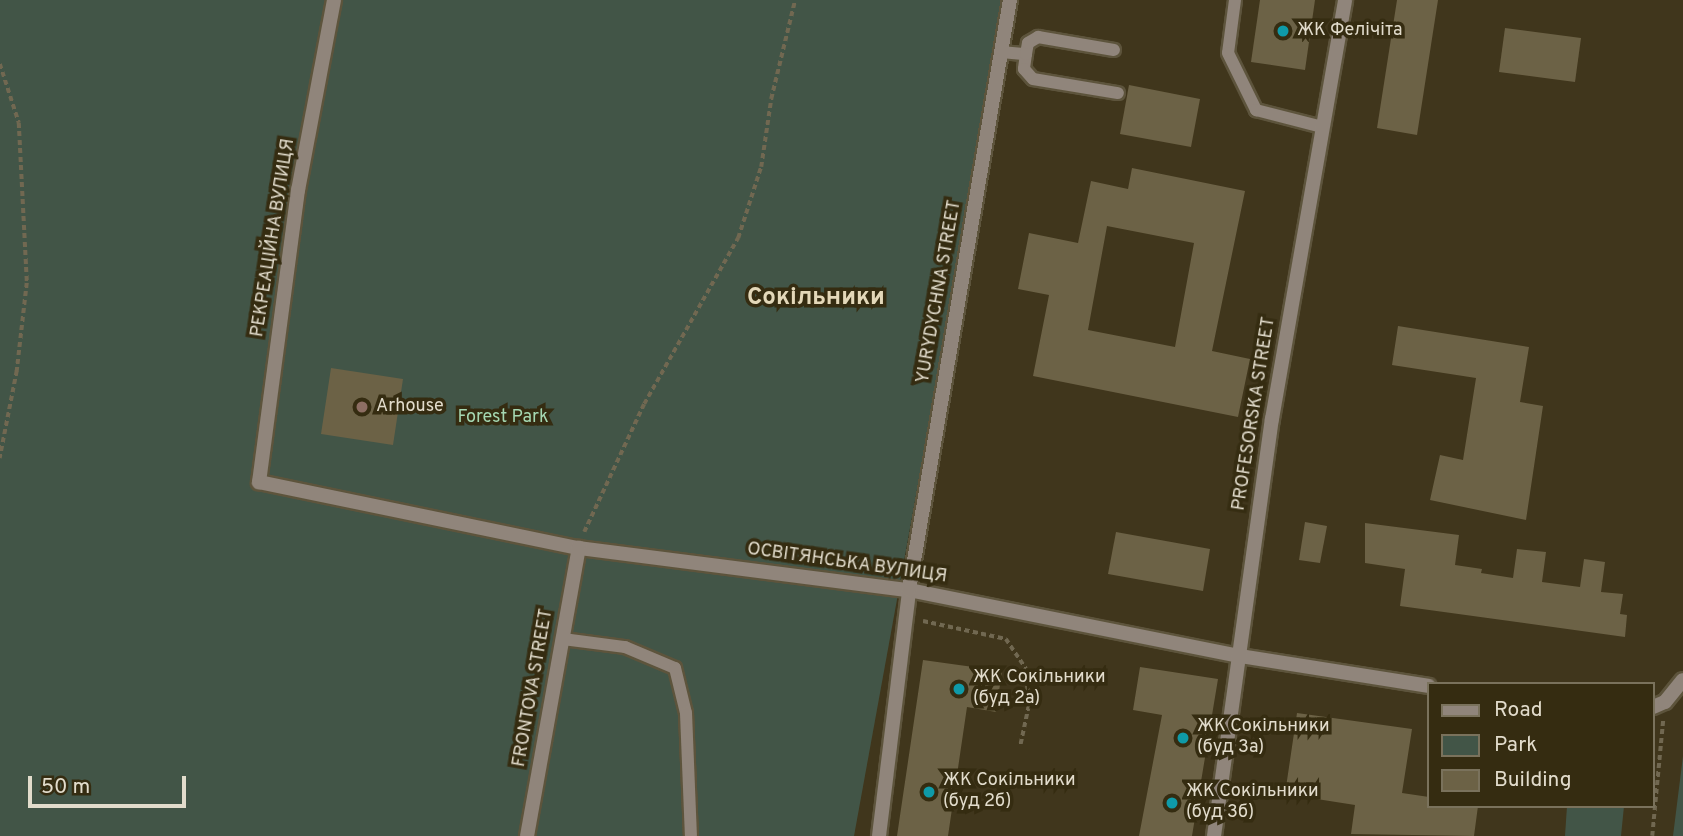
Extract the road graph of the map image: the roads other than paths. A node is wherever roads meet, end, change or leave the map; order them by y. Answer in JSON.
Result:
{"nodes":[{"id":1,"x":334,"y":0,"type":"edge"},
{"id":2,"x":1010,"y":0,"type":"edge"},
{"id":3,"x":1235,"y":0,"type":"edge"},
{"id":4,"x":1345,"y":0,"type":"edge"},
{"id":5,"x":1114,"y":50,"type":"dead end"},
{"id":6,"x":1001,"y":51,"type":"junction"},
{"id":7,"x":1026,"y":54,"type":"junction"},
{"id":8,"x":1118,"y":93,"type":"dead end"},
{"id":9,"x":1322,"y":127,"type":"junction"},
{"id":10,"x":259,"y":482,"type":"joint"},
{"id":11,"x":579,"y":548,"type":"junction"},
{"id":12,"x":909,"y":590,"type":"junction"},
{"id":13,"x":563,"y":639,"type":"junction"},
{"id":14,"x":1240,"y":656,"type":"junction"},
{"id":15,"x":1683,"y":680,"type":"edge"},
{"id":16,"x":1428,"y":686,"type":"edge"},
{"id":17,"x":1659,"y":705,"type":"edge"},
{"id":18,"x":527,"y":836,"type":"edge"},
{"id":19,"x":691,"y":836,"type":"edge"},
{"id":20,"x":879,"y":836,"type":"edge"},
{"id":21,"x":1214,"y":836,"type":"edge"}],
"edges":[{"from":1,"to":10,"type":"street","name":"РЕКРЕАЦІЙНА ВУЛИЦЯ"},
{"from":2,"to":6,"type":"street","name":"YURYDYCHNA STREET"},
{"from":3,"to":9,"type":"lane"},
{"from":4,"to":9,"type":"street","name":"PROFESORSKA STREET"},
{"from":5,"to":7,"type":"lane"},
{"from":6,"to":7,"type":"lane"},
{"from":6,"to":12,"type":"street","name":"YURYDYCHNA STREET"},
{"from":7,"to":8,"type":"lane"},
{"from":9,"to":14,"type":"street","name":"PROFESORSKA STREET"},
{"from":10,"to":11,"type":"street","name":"ОСВІТЯНСЬКА ВУЛИЦЯ"},
{"from":11,"to":12,"type":"street","name":"ОСВІТЯНСЬКА ВУЛИЦЯ"},
{"from":11,"to":13,"type":"street","name":"FRONTOVA STREET"},
{"from":12,"to":14,"type":"street","name":"ОСВІТЯНСЬКА ВУЛИЦЯ"},
{"from":12,"to":20,"type":"street","name":"YURYDYCHNA STREET"},
{"from":13,"to":18,"type":"street","name":"FRONTOVA STREET"},
{"from":13,"to":19,"type":"lane"},
{"from":14,"to":16,"type":"street","name":"ОСВІТЯНСЬКА ВУЛИЦЯ"},
{"from":14,"to":21,"type":"street","name":"PROFESORSKA STREET"},
{"from":15,"to":17,"type":"street"}]}
